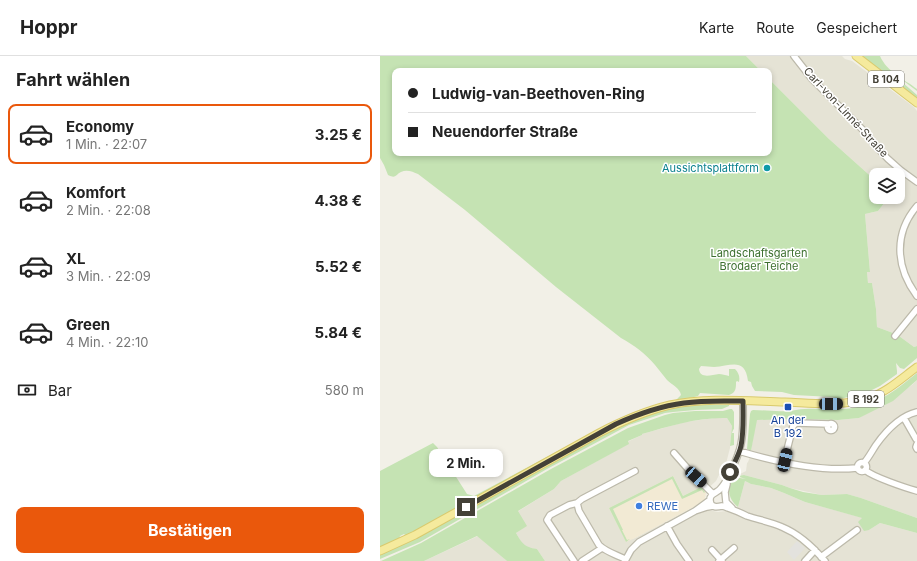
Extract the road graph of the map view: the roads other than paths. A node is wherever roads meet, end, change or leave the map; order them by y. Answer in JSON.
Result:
{"nodes":[{"id":1,"x":794,"y":56,"type":"edge"},
{"id":2,"x":856,"y":56,"type":"edge"},
{"id":3,"x":917,"y":103,"type":"edge"},
{"id":4,"x":917,"y":182,"type":"edge"},
{"id":5,"x":917,"y":206,"type":"edge"},
{"id":6,"x":917,"y":296,"type":"edge"},
{"id":7,"x":917,"y":309,"type":"edge"},
{"id":8,"x":895,"y":336,"type":"dead end"},
{"id":9,"x":917,"y":367,"type":"edge"},
{"id":10,"x":743,"y":401,"type":"junction"},
{"id":11,"x":917,"y":412,"type":"edge"},
{"id":12,"x":904,"y":418,"type":"junction"},
{"id":13,"x":828,"y":424,"type":"dead end"},
{"id":14,"x":917,"y":440,"type":"edge"},
{"id":15,"x":917,"y":449,"type":"edge"},
{"id":16,"x":739,"y":451,"type":"junction"},
{"id":17,"x":674,"y":453,"type":"dead end"},
{"id":18,"x":784,"y":462,"type":"junction"},
{"id":19,"x":864,"y":463,"type":"junction"},
{"id":20,"x":858,"y":468,"type":"junction"},
{"id":21,"x":865,"y":470,"type":"junction"},
{"id":22,"x":635,"y":471,"type":"dead end"},
{"id":23,"x":730,"y":474,"type":"junction"},
{"id":24,"x":917,"y":491,"type":"edge"},
{"id":25,"x":714,"y":495,"type":"junction"},
{"id":26,"x":724,"y":501,"type":"junction"},
{"id":27,"x":577,"y":503,"type":"junction"},
{"id":28,"x":713,"y":506,"type":"junction"},
{"id":29,"x":695,"y":511,"type":"junction"},
{"id":30,"x":667,"y":526,"type":"junction"},
{"id":31,"x":857,"y":530,"type":"dead end"},
{"id":32,"x":602,"y":548,"type":"junction"},
{"id":33,"x":734,"y":548,"type":"dead end"},
{"id":34,"x":712,"y":550,"type":"dead end"},
{"id":35,"x":815,"y":550,"type":"junction"},
{"id":36,"x":380,"y":551,"type":"edge"},
{"id":37,"x":823,"y":559,"type":"edge"},
{"id":38,"x":625,"y":560,"type":"edge"},
{"id":39,"x":574,"y":561,"type":"edge"},
{"id":40,"x":582,"y":561,"type":"edge"},
{"id":41,"x":689,"y":561,"type":"edge"},
{"id":42,"x":721,"y":561,"type":"edge"},
{"id":43,"x":805,"y":561,"type":"edge"}],
"edges":[{"from":1,"to":4,"type":"street","name":"Carl-von-Linné-Straße"},
{"from":2,"to":3,"type":"main road","number":"B 104"},
{"from":5,"to":6,"type":"street"},
{"from":7,"to":8,"type":"street"},
{"from":9,"to":10,"type":"main road","number":"B 192"},
{"from":10,"to":16,"type":"street"},
{"from":10,"to":36,"type":"main road","number":"B 192"},
{"from":11,"to":12,"type":"street"},
{"from":12,"to":14,"type":"street"},
{"from":12,"to":19,"type":"street"},
{"from":13,"to":18,"type":"street"},
{"from":14,"to":15,"type":"street"},
{"from":16,"to":18,"type":"street"},
{"from":16,"to":23,"type":"street"},
{"from":17,"to":25,"type":"street"},
{"from":18,"to":20,"type":"street"},
{"from":19,"to":20,"type":"street"},
{"from":19,"to":21,"type":"street"},
{"from":20,"to":21,"type":"street"},
{"from":21,"to":24,"type":"street"},
{"from":22,"to":27,"type":"street"},
{"from":23,"to":25,"type":"street"},
{"from":23,"to":26,"type":"street"},
{"from":25,"to":26,"type":"street"},
{"from":25,"to":28,"type":"street"},
{"from":25,"to":29,"type":"street"},
{"from":26,"to":28,"type":"street"},
{"from":26,"to":35,"type":"street"},
{"from":27,"to":32,"type":"street"},
{"from":27,"to":39,"type":"street"},
{"from":28,"to":29,"type":"street"},
{"from":29,"to":30,"type":"street"},
{"from":30,"to":38,"type":"street"},
{"from":30,"to":41,"type":"street"},
{"from":31,"to":37,"type":"street"},
{"from":32,"to":38,"type":"street"},
{"from":32,"to":40,"type":"street"},
{"from":33,"to":42,"type":"street"},
{"from":34,"to":42,"type":"street"},
{"from":35,"to":37,"type":"street"},
{"from":35,"to":43,"type":"street"}]}
